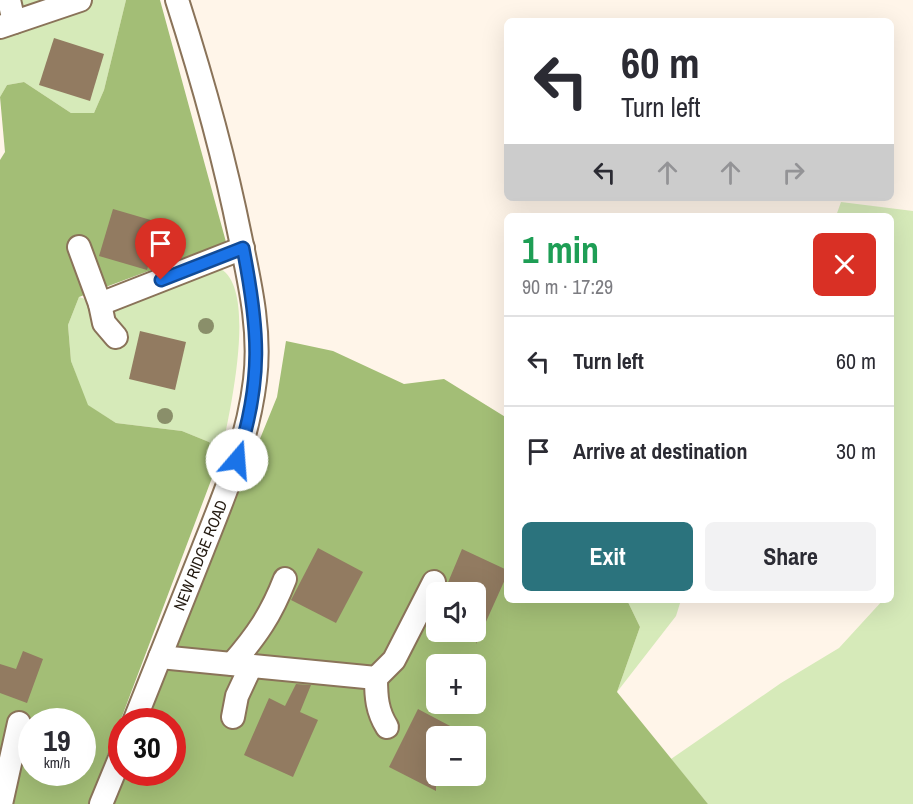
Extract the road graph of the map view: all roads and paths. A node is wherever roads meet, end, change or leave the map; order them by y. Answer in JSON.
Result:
{"nodes":[{"id":1,"x":9,"y":0,"type":"edge"},
{"id":2,"x":80,"y":0,"type":"edge"},
{"id":3,"x":177,"y":0,"type":"edge"},
{"id":4,"x":7,"y":25,"type":"edge"},
{"id":5,"x":79,"y":247,"type":"dead end"},
{"id":6,"x":243,"y":248,"type":"junction"},
{"id":7,"x":100,"y":304,"type":"junction"},
{"id":8,"x":116,"y":337,"type":"dead end"},
{"id":9,"x":285,"y":579,"type":"dead end"},
{"id":10,"x":426,"y":598,"type":"edge"},
{"id":11,"x":160,"y":657,"type":"junction"},
{"id":12,"x":242,"y":665,"type":"junction"},
{"id":13,"x":376,"y":678,"type":"junction"},
{"id":14,"x":140,"y":708,"type":"edge"},
{"id":15,"x":233,"y":717,"type":"dead end"},
{"id":16,"x":387,"y":727,"type":"dead end"},
{"id":17,"x":18,"y":728,"type":"edge"},
{"id":18,"x":108,"y":786,"type":"edge"},
{"id":19,"x":1,"y":804,"type":"edge"},
{"id":20,"x":101,"y":804,"type":"edge"}],
"edges":[{"from":1,"to":4,"type":"street"},
{"from":2,"to":4,"type":"street"},
{"from":3,"to":6,"type":"street","name":"NEW RIDGE ROAD"},
{"from":5,"to":7,"type":"street"},
{"from":6,"to":7,"type":"street"},
{"from":6,"to":11,"type":"street","name":"NEW RIDGE ROAD"},
{"from":7,"to":8,"type":"street"},
{"from":9,"to":12,"type":"street"},
{"from":10,"to":13,"type":"street"},
{"from":11,"to":12,"type":"street"},
{"from":11,"to":14,"type":"street","name":"NEW RIDGE ROAD"},
{"from":12,"to":13,"type":"street"},
{"from":12,"to":15,"type":"street"},
{"from":13,"to":16,"type":"street"},
{"from":17,"to":19,"type":"street"},
{"from":18,"to":20,"type":"street"}]}
